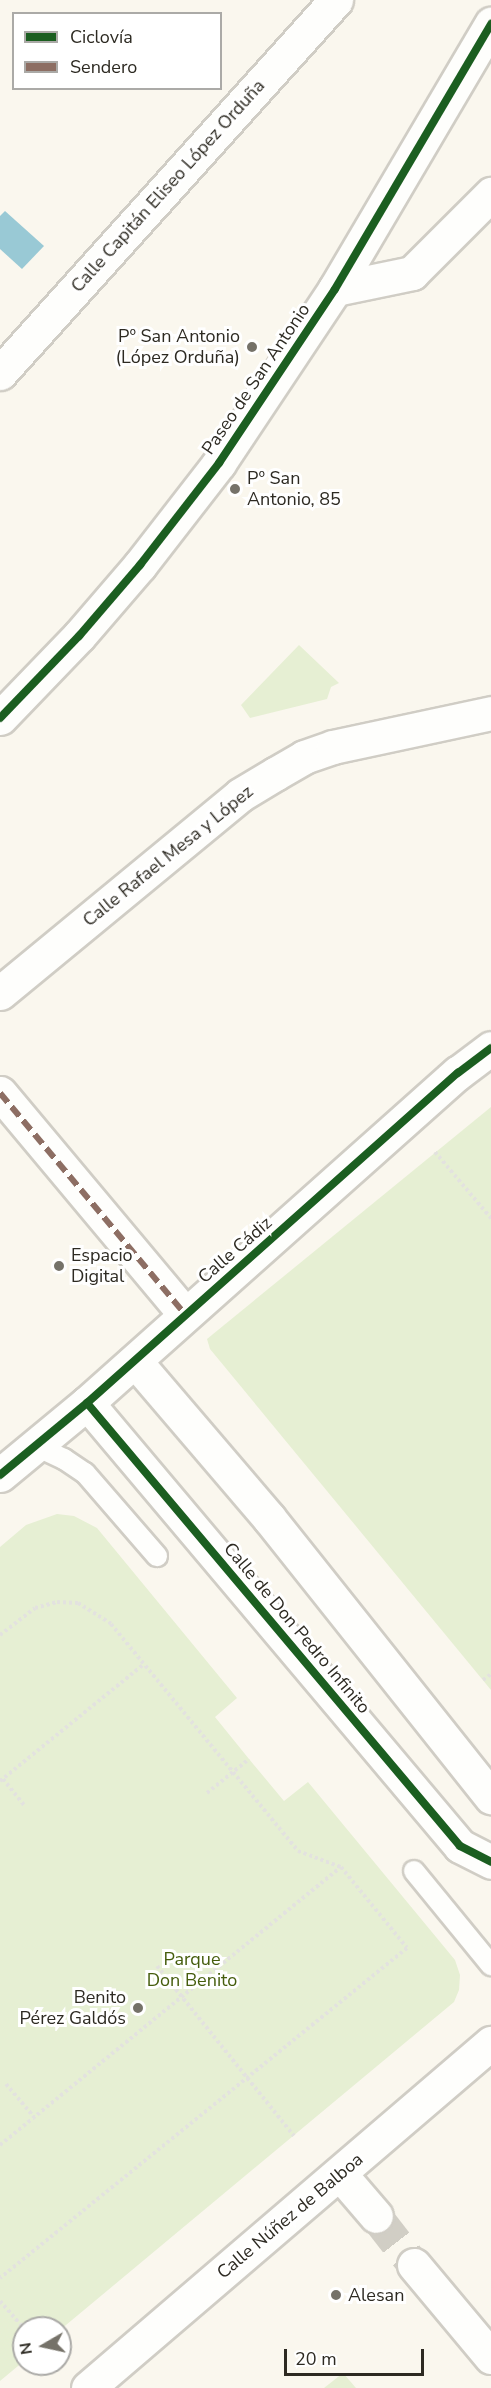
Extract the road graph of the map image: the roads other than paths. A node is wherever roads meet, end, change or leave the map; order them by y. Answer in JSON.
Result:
{"nodes":[{"id":1,"x":336,"y":0,"type":"edge"},
{"id":2,"x":491,"y":24,"type":"edge"},
{"id":3,"x":491,"y":194,"type":"edge"},
{"id":4,"x":335,"y":289,"type":"junction"},
{"id":5,"x":0,"y":373,"type":"edge"},
{"id":6,"x":491,"y":713,"type":"edge"},
{"id":7,"x":0,"y":718,"type":"edge"},
{"id":8,"x":0,"y":993,"type":"edge"},
{"id":9,"x":491,"y":1048,"type":"edge"},
{"id":10,"x":0,"y":1094,"type":"edge"},
{"id":11,"x":185,"y":1314,"type":"junction"},
{"id":12,"x":135,"y":1361,"type":"junction"},
{"id":13,"x":87,"y":1403,"type":"junction"},
{"id":14,"x":36,"y":1446,"type":"junction"},
{"id":15,"x":2,"y":1470,"type":"edge"},
{"id":16,"x":157,"y":1556,"type":"dead end"},
{"id":17,"x":491,"y":1797,"type":"edge"},
{"id":18,"x":491,"y":1862,"type":"edge"},
{"id":19,"x":414,"y":1871,"type":"dead end"},
{"id":20,"x":491,"y":1965,"type":"edge"},
{"id":21,"x":491,"y":2043,"type":"edge"},
{"id":22,"x":340,"y":2174,"type":"junction"},
{"id":23,"x":376,"y":2216,"type":"tunnel mouth"},
{"id":24,"x":414,"y":2265,"type":"tunnel mouth"},
{"id":25,"x":491,"y":2357,"type":"edge"},
{"id":26,"x":88,"y":2388,"type":"edge"}],
"edges":[{"from":1,"to":5,"type":"street","name":"Calle Capitán Eliseo López Orduña"},
{"from":2,"to":4,"type":"street","name":"Paseo de San Antonio"},
{"from":3,"to":4,"type":"street"},
{"from":4,"to":7,"type":"street","name":"Paseo de San Antonio"},
{"from":6,"to":8,"type":"street","name":"Calle Rafael Mesa y López"},
{"from":9,"to":11,"type":"street","name":"Calle Cádiz"},
{"from":10,"to":11,"type":"street"},
{"from":11,"to":12,"type":"street","name":"Calle Cádiz"},
{"from":12,"to":13,"type":"street","name":"Calle Cádiz"},
{"from":12,"to":17,"type":"street"},
{"from":13,"to":14,"type":"street","name":"Calle Cádiz"},
{"from":13,"to":18,"type":"street","name":"Calle de Don Pedro Infinito"},
{"from":14,"to":15,"type":"street","name":"Calle Cádiz"},
{"from":14,"to":16,"type":"lane"},
{"from":19,"to":20,"type":"lane"},
{"from":21,"to":22,"type":"street","name":"Calle Núñez de Balboa"},
{"from":22,"to":23,"type":"street"},
{"from":22,"to":26,"type":"street","name":"Calle Núñez de Balboa"},
{"from":24,"to":25,"type":"street"}]}
